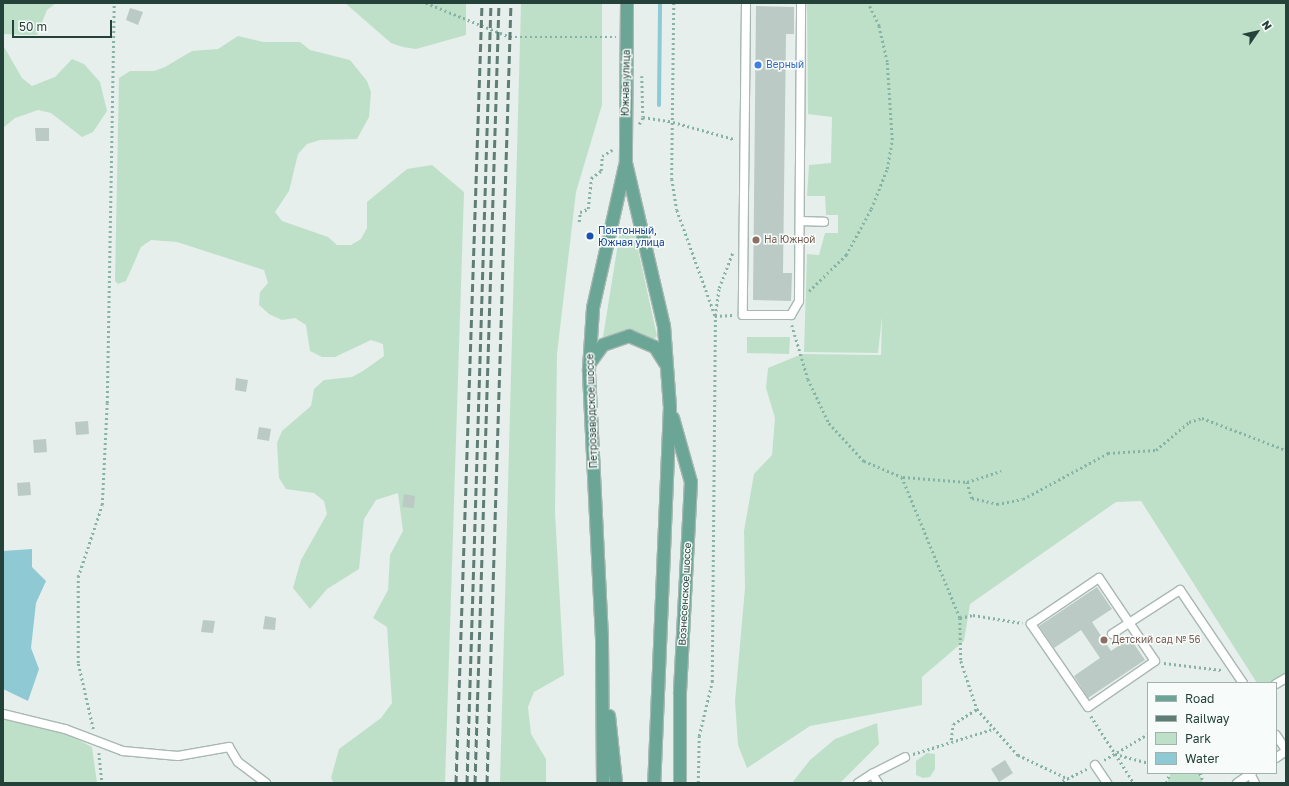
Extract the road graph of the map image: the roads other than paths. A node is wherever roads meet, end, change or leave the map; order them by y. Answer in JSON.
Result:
{"nodes":[{"id":1,"x":627,"y":3,"type":"edge"},
{"id":2,"x":746,"y":3,"type":"edge"},
{"id":3,"x":801,"y":3,"type":"edge"},
{"id":4,"x":626,"y":163,"type":"junction"},
{"id":5,"x":800,"y":222,"type":"junction"},
{"id":6,"x":824,"y":222,"type":"dead end"},
{"id":7,"x":589,"y":369,"type":"junction"},
{"id":8,"x":667,"y":372,"type":"junction"},
{"id":9,"x":670,"y":407,"type":"junction"},
{"id":10,"x":1129,"y":622,"type":"junction"},
{"id":11,"x":1112,"y":634,"type":"dead end"},
{"id":12,"x":602,"y":639,"type":"junction"},
{"id":13,"x":1286,"y":678,"type":"edge"},
{"id":14,"x":1242,"y":682,"type":"edge"},
{"id":15,"x":1277,"y":683,"type":"edge"},
{"id":16,"x":3,"y":714,"type":"edge"},
{"id":17,"x":1277,"y":737,"type":"edge"},
{"id":18,"x":1286,"y":751,"type":"edge"},
{"id":19,"x":905,"y":757,"type":"road end"},
{"id":20,"x":1277,"y":757,"type":"edge"},
{"id":21,"x":1095,"y":765,"type":"dead end"},
{"id":22,"x":872,"y":774,"type":"junction"},
{"id":23,"x":1251,"y":774,"type":"edge"},
{"id":24,"x":266,"y":783,"type":"edge"},
{"id":25,"x":603,"y":783,"type":"edge"},
{"id":26,"x":616,"y":783,"type":"edge"},
{"id":27,"x":654,"y":783,"type":"edge"},
{"id":28,"x":680,"y":783,"type":"edge"},
{"id":29,"x":858,"y":783,"type":"edge"},
{"id":30,"x":878,"y":783,"type":"edge"},
{"id":31,"x":1107,"y":783,"type":"edge"},
{"id":32,"x":1237,"y":783,"type":"edge"},
{"id":33,"x":1255,"y":783,"type":"edge"}],
"edges":[{"from":1,"to":4,"type":"main road","name":"Южная улица"},
{"from":2,"to":5,"type":"lane"},
{"from":3,"to":5,"type":"lane"},
{"from":4,"to":7,"type":"main road","name":"Петрозаводское шоссе"},
{"from":4,"to":8,"type":"main road"},
{"from":5,"to":6,"type":"lane"},
{"from":7,"to":8,"type":"main road"},
{"from":7,"to":12,"type":"main road","name":"Петрозаводское шоссе"},
{"from":8,"to":9,"type":"main road"},
{"from":9,"to":27,"type":"main road"},
{"from":9,"to":28,"type":"main road","name":"Вознесенское шоссе"},
{"from":10,"to":10,"type":"lane"},
{"from":10,"to":11,"type":"lane"},
{"from":10,"to":14,"type":"lane"},
{"from":12,"to":25,"type":"main road","name":"Петрозаводское шоссе"},
{"from":12,"to":26,"type":"main road"},
{"from":13,"to":15,"type":"lane"},
{"from":16,"to":24,"type":"lane"},
{"from":17,"to":18,"type":"lane"},
{"from":18,"to":20,"type":"lane"},
{"from":19,"to":22,"type":"lane"},
{"from":21,"to":31,"type":"lane"},
{"from":22,"to":29,"type":"lane"},
{"from":22,"to":30,"type":"lane"},
{"from":23,"to":32,"type":"lane"},
{"from":23,"to":33,"type":"lane"}]}
